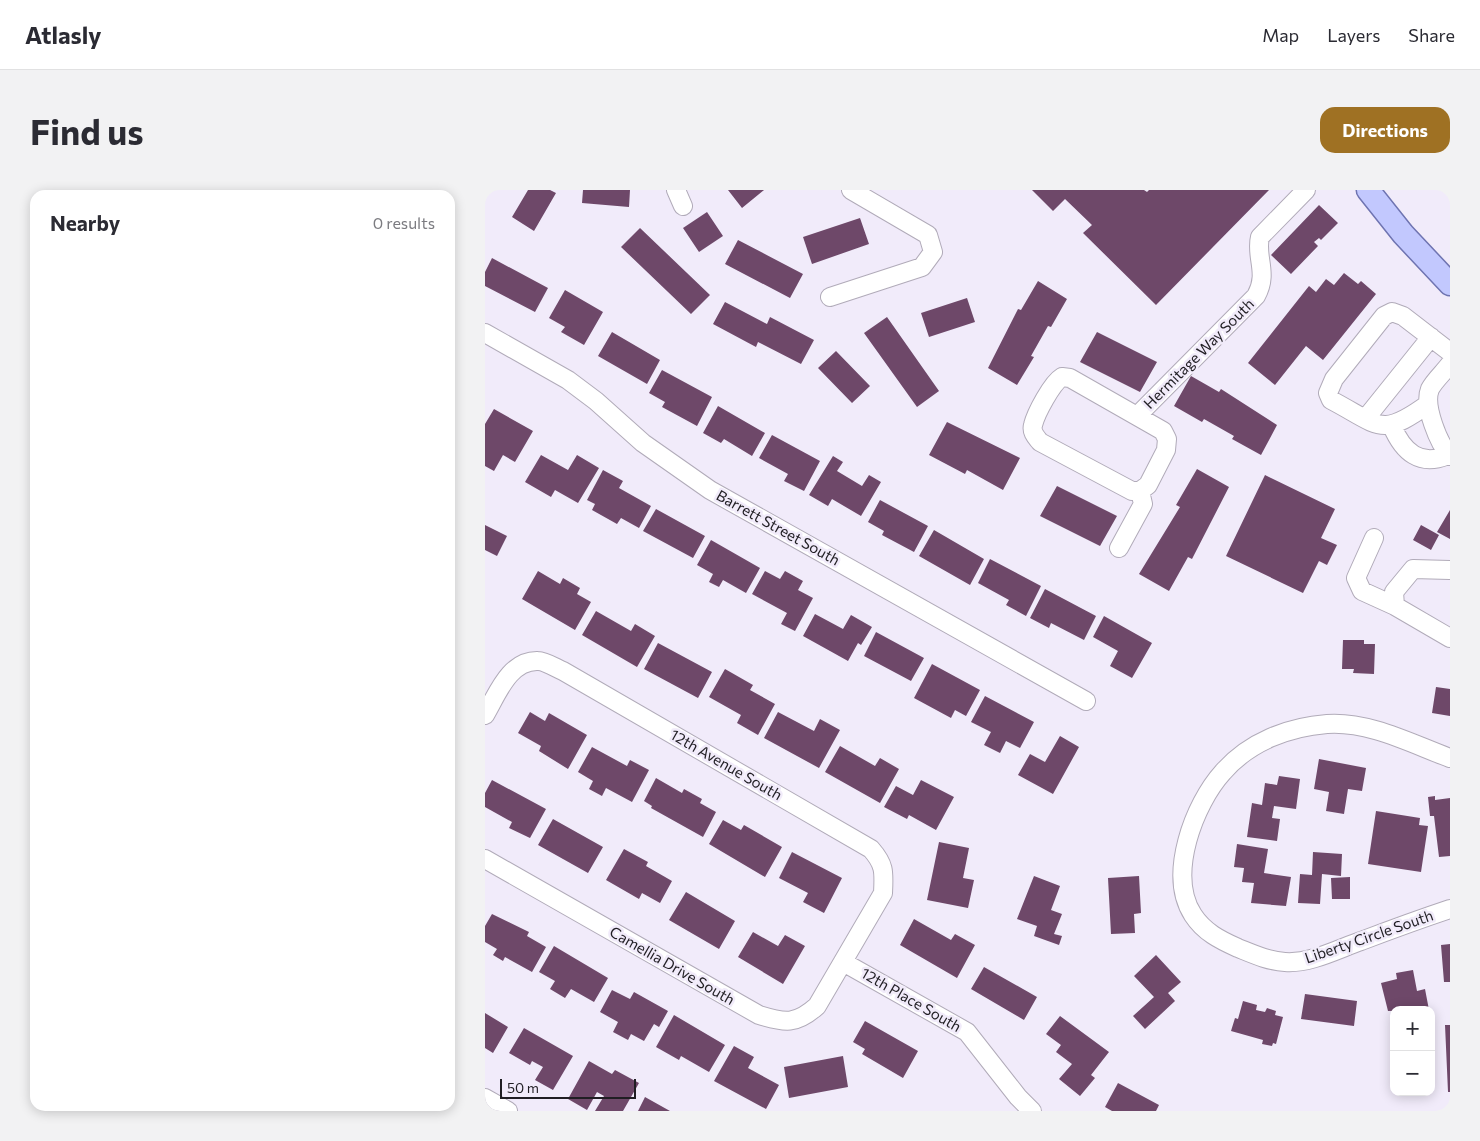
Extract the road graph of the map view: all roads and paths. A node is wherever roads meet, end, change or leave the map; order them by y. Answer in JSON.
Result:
{"nodes":[{"id":1,"x":851,"y":190,"type":"edge"},
{"id":2,"x":1306,"y":190,"type":"edge"},
{"id":3,"x":1368,"y":190,"type":"edge"},
{"id":4,"x":1450,"y":284,"type":"edge"},
{"id":5,"x":830,"y":297,"type":"dead end"},
{"id":6,"x":485,"y":333,"type":"edge"},
{"id":7,"x":1431,"y":337,"type":"junction"},
{"id":8,"x":1450,"y":352,"type":"edge"},
{"id":9,"x":1450,"y":364,"type":"edge"},
{"id":10,"x":1428,"y":404,"type":"junction"},
{"id":11,"x":1137,"y":416,"type":"junction"},
{"id":12,"x":1366,"y":418,"type":"junction"},
{"id":13,"x":1392,"y":426,"type":"junction"},
{"id":14,"x":1449,"y":456,"type":"edge"},
{"id":15,"x":1140,"y":491,"type":"junction"},
{"id":16,"x":1374,"y":538,"type":"dead end"},
{"id":17,"x":1119,"y":548,"type":"dead end"},
{"id":18,"x":1450,"y":570,"type":"edge"},
{"id":19,"x":1395,"y":606,"type":"junction"},
{"id":20,"x":1450,"y":638,"type":"edge"},
{"id":21,"x":1086,"y":702,"type":"dead end"},
{"id":22,"x":485,"y":715,"type":"edge"},
{"id":23,"x":1450,"y":758,"type":"edge"},
{"id":24,"x":485,"y":859,"type":"edge"},
{"id":25,"x":1450,"y":909,"type":"edge"},
{"id":26,"x":843,"y":962,"type":"junction"},
{"id":27,"x":485,"y":1098,"type":"edge"},
{"id":28,"x":508,"y":1111,"type":"edge"},
{"id":29,"x":1032,"y":1111,"type":"edge"}],
"edges":[{"from":1,"to":5,"type":"street"},
{"from":2,"to":11,"type":"street","name":"Hermitage Way South"},
{"from":3,"to":4,"type":"main road"},
{"from":6,"to":21,"type":"street","name":"Barrett Street South"},
{"from":7,"to":8,"type":"street"},
{"from":7,"to":12,"type":"street"},
{"from":7,"to":12,"type":"street"},
{"from":9,"to":10,"type":"street"},
{"from":10,"to":13,"type":"street"},
{"from":10,"to":14,"type":"street"},
{"from":11,"to":15,"type":"street","name":"Hermitage Way South"},
{"from":11,"to":15,"type":"street","name":"Hermitage Way South"},
{"from":12,"to":13,"type":"street"},
{"from":13,"to":14,"type":"street"},
{"from":15,"to":17,"type":"street"},
{"from":16,"to":19,"type":"street"},
{"from":18,"to":19,"type":"street"},
{"from":19,"to":20,"type":"street"},
{"from":22,"to":26,"type":"street","name":"12th Avenue South"},
{"from":23,"to":25,"type":"street","name":"Liberty Circle South"},
{"from":24,"to":26,"type":"street","name":"Camellia Drive South"},
{"from":26,"to":29,"type":"street","name":"12th Place South"},
{"from":27,"to":28,"type":"street"}]}
